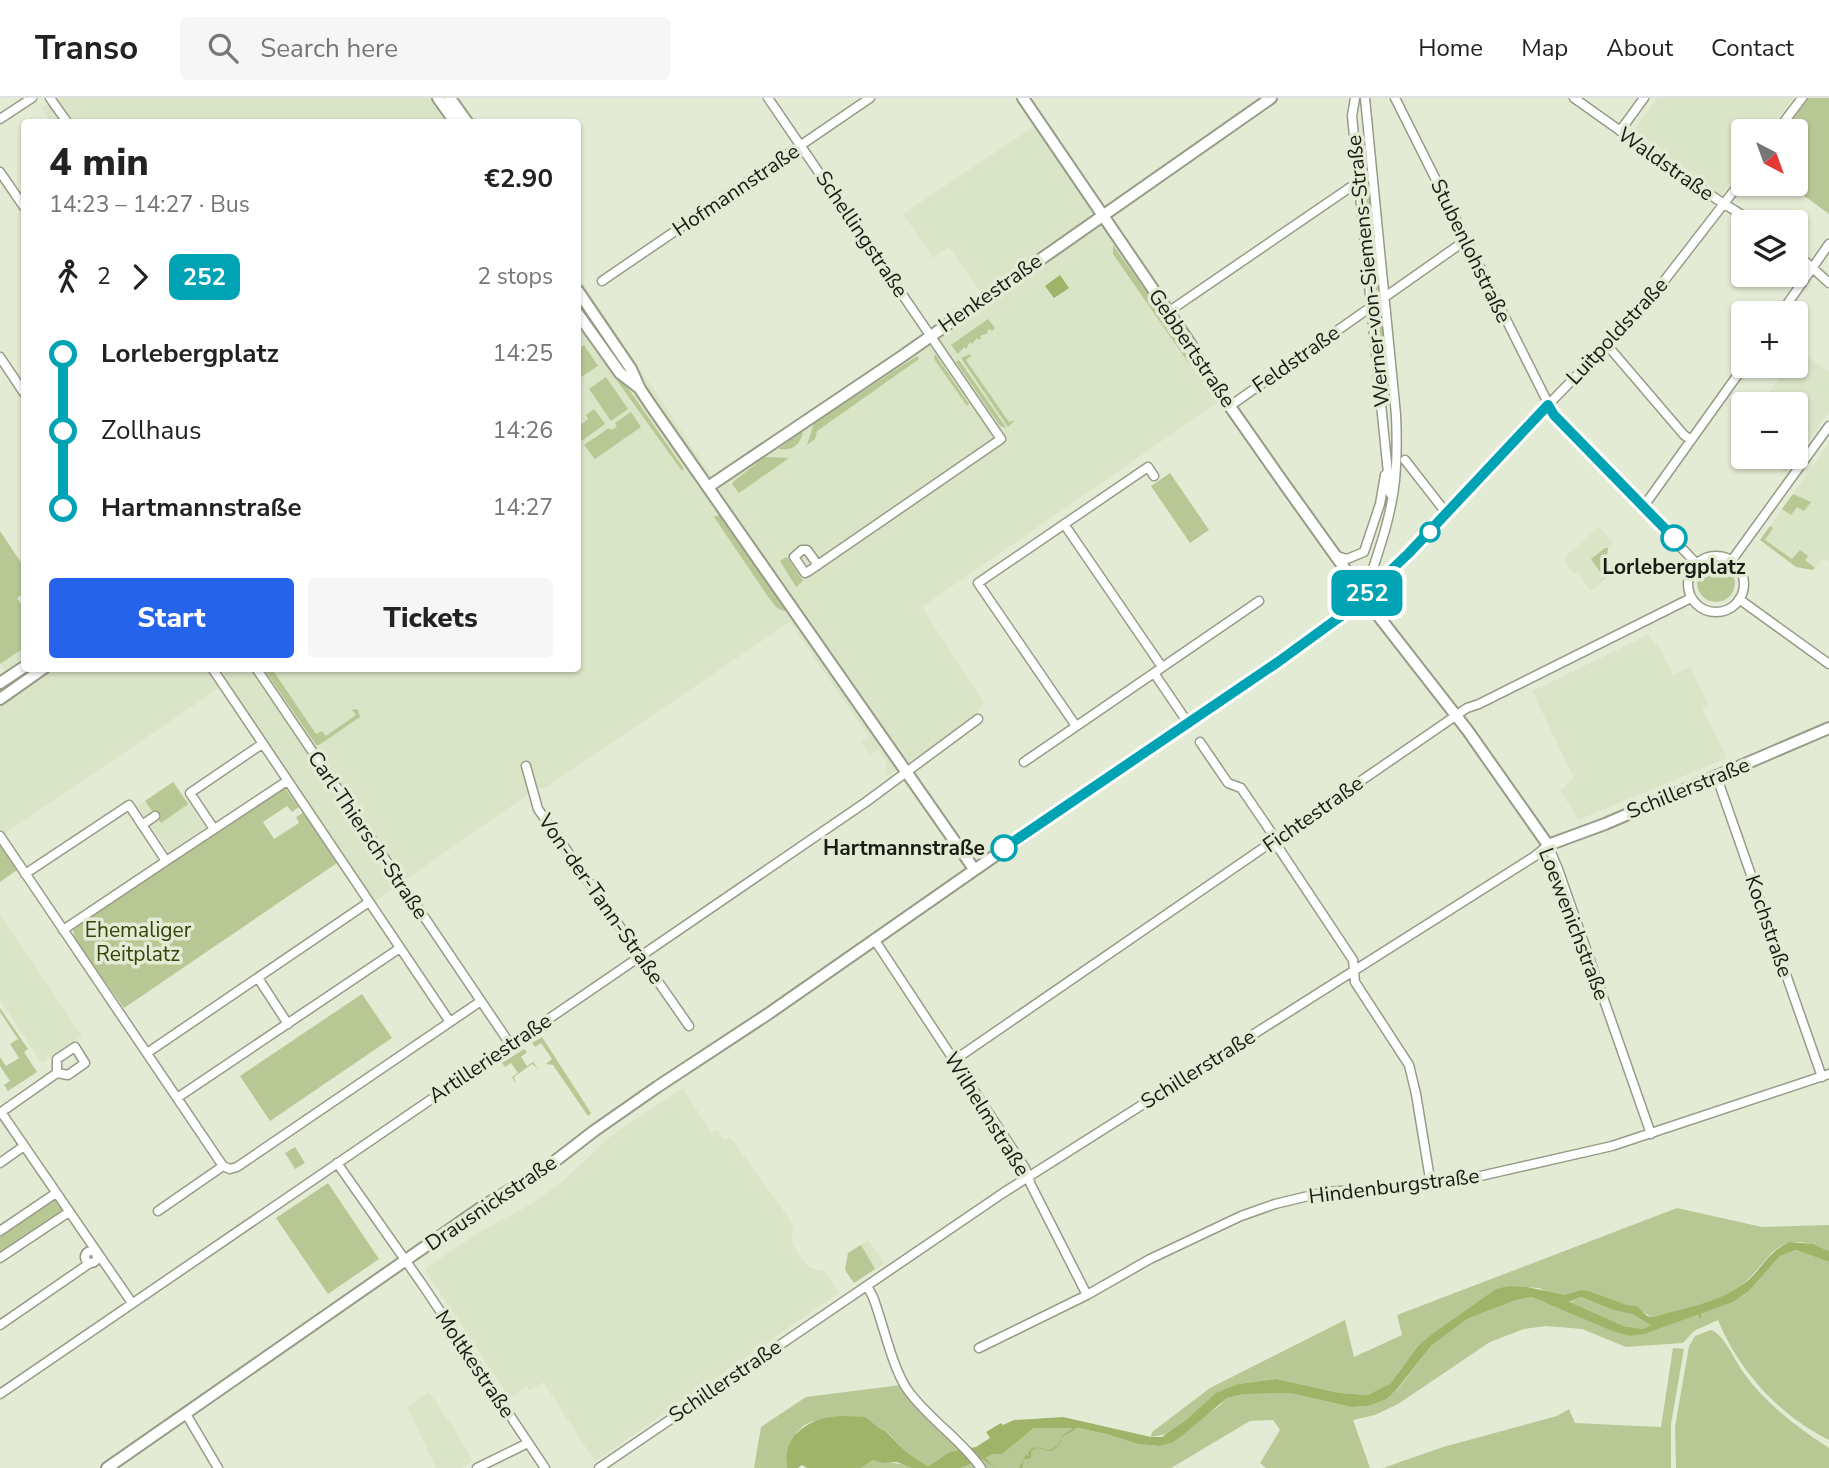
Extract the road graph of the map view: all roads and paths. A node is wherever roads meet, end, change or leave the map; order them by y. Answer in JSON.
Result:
{"nodes":[{"id":1,"x":32,"y":98,"type":"edge"},
{"id":2,"x":50,"y":98,"type":"edge"},
{"id":3,"x":768,"y":98,"type":"edge"},
{"id":4,"x":870,"y":98,"type":"edge"},
{"id":5,"x":1023,"y":98,"type":"edge"},
{"id":6,"x":1271,"y":98,"type":"edge"},
{"id":7,"x":1355,"y":98,"type":"edge"},
{"id":8,"x":1365,"y":98,"type":"edge"},
{"id":9,"x":1395,"y":98,"type":"edge"},
{"id":10,"x":1574,"y":98,"type":"edge"},
{"id":11,"x":1644,"y":98,"type":"edge"},
{"id":12,"x":1802,"y":98,"type":"edge"},
{"id":13,"x":444,"y":99,"type":"edge"},
{"id":14,"x":0,"y":119,"type":"edge"},
{"id":15,"x":65,"y":119,"type":"edge"},
{"id":16,"x":454,"y":119,"type":"edge"},
{"id":17,"x":464,"y":119,"type":"edge"},
{"id":18,"x":1786,"y":119,"type":"edge"},
{"id":19,"x":1619,"y":131,"type":"junction"},
{"id":20,"x":801,"y":145,"type":"junction"},
{"id":21,"x":0,"y":172,"type":"edge"},
{"id":22,"x":1358,"y":182,"type":"junction"},
{"id":23,"x":1731,"y":196,"type":"edge"},
{"id":24,"x":21,"y":203,"type":"edge"},
{"id":25,"x":1725,"y":204,"type":"junction"},
{"id":26,"x":1735,"y":210,"type":"edge"},
{"id":27,"x":1103,"y":215,"type":"junction"},
{"id":28,"x":1466,"y":240,"type":"junction"},
{"id":29,"x":1829,"y":244,"type":"edge"},
{"id":30,"x":1808,"y":264,"type":"edge"},
{"id":31,"x":1812,"y":267,"type":"junction"},
{"id":32,"x":602,"y":281,"type":"dead end"},
{"id":33,"x":1829,"y":283,"type":"edge"},
{"id":34,"x":1383,"y":297,"type":"junction"},
{"id":35,"x":581,"y":300,"type":"edge"},
{"id":36,"x":1789,"y":301,"type":"edge"},
{"id":37,"x":1371,"y":306,"type":"junction"},
{"id":38,"x":1168,"y":312,"type":"junction"},
{"id":39,"x":581,"y":318,"type":"edge"},
{"id":40,"x":930,"y":335,"type":"junction"},
{"id":41,"x":1607,"y":345,"type":"junction"},
{"id":42,"x":0,"y":358,"type":"edge"},
{"id":43,"x":1735,"y":378,"type":"edge"},
{"id":44,"x":21,"y":384,"type":"edge"},
{"id":45,"x":640,"y":389,"type":"junction"},
{"id":46,"x":1548,"y":405,"type":"junction"},
{"id":47,"x":1230,"y":406,"type":"junction"},
{"id":48,"x":1829,"y":426,"type":"edge"},
{"id":49,"x":1691,"y":440,"type":"junction"},
{"id":50,"x":1385,"y":444,"type":"junction"},
{"id":51,"x":1396,"y":444,"type":"junction"},
{"id":52,"x":1405,"y":460,"type":"dead end"},
{"id":53,"x":1386,"y":466,"type":"junction"},
{"id":54,"x":1154,"y":476,"type":"dead end"},
{"id":55,"x":708,"y":487,"type":"junction"},
{"id":56,"x":1391,"y":503,"type":"junction"},
{"id":57,"x":1644,"y":506,"type":"junction"},
{"id":58,"x":1447,"y":514,"type":"junction"},
{"id":59,"x":1064,"y":524,"type":"junction"},
{"id":60,"x":1336,"y":556,"type":"junction"},
{"id":61,"x":1732,"y":561,"type":"junction"},
{"id":62,"x":1696,"y":563,"type":"junction"},
{"id":63,"x":818,"y":565,"type":"dead end"},
{"id":64,"x":1364,"y":596,"type":"junction"},
{"id":65,"x":1692,"y":598,"type":"junction"},
{"id":66,"x":1739,"y":599,"type":"junction"},
{"id":67,"x":1259,"y":601,"type":"dead end"},
{"id":68,"x":1829,"y":664,"type":"edge"},
{"id":69,"x":1162,"y":667,"type":"junction"},
{"id":70,"x":21,"y":669,"type":"edge"},
{"id":71,"x":38,"y":672,"type":"edge"},
{"id":72,"x":215,"y":672,"type":"edge"},
{"id":73,"x":259,"y":672,"type":"edge"},
{"id":74,"x":1154,"y":673,"type":"junction"},
{"id":75,"x":0,"y":683,"type":"edge"},
{"id":76,"x":0,"y":699,"type":"edge"},
{"id":77,"x":1457,"y":716,"type":"junction"},
{"id":78,"x":978,"y":719,"type":"dead end"},
{"id":79,"x":1188,"y":723,"type":"junction"},
{"id":80,"x":1076,"y":726,"type":"junction"},
{"id":81,"x":1829,"y":728,"type":"edge"},
{"id":82,"x":1200,"y":742,"type":"dead end"},
{"id":83,"x":262,"y":744,"type":"junction"},
{"id":84,"x":1024,"y":762,"type":"dead end"},
{"id":85,"x":526,"y":766,"type":"dead end"},
{"id":86,"x":906,"y":772,"type":"junction"},
{"id":87,"x":1716,"y":775,"type":"junction"},
{"id":88,"x":287,"y":781,"type":"junction"},
{"id":89,"x":155,"y":816,"type":"dead end"},
{"id":90,"x":142,"y":825,"type":"junction"},
{"id":91,"x":214,"y":829,"type":"junction"},
{"id":92,"x":0,"y":836,"type":"edge"},
{"id":93,"x":1274,"y":841,"type":"junction"},
{"id":94,"x":1548,"y":845,"type":"junction"},
{"id":95,"x":166,"y":862,"type":"junction"},
{"id":96,"x":974,"y":869,"type":"junction"},
{"id":97,"x":25,"y":874,"type":"junction"},
{"id":98,"x":369,"y":902,"type":"junction"},
{"id":99,"x":64,"y":930,"type":"junction"},
{"id":100,"x":874,"y":939,"type":"junction"},
{"id":101,"x":400,"y":948,"type":"junction"},
{"id":102,"x":639,"y":956,"type":"junction"},
{"id":103,"x":1355,"y":970,"type":"junction"},
{"id":104,"x":258,"y":978,"type":"junction"},
{"id":105,"x":481,"y":1001,"type":"junction"},
{"id":106,"x":450,"y":1022,"type":"junction"},
{"id":107,"x":288,"y":1024,"type":"junction"},
{"id":108,"x":689,"y":1026,"type":"dead end"},
{"id":109,"x":510,"y":1044,"type":"junction"},
{"id":110,"x":147,"y":1053,"type":"junction"},
{"id":111,"x":953,"y":1061,"type":"junction"},
{"id":112,"x":57,"y":1073,"type":"dead end"},
{"id":113,"x":1825,"y":1075,"type":"edge"},
{"id":114,"x":177,"y":1098,"type":"junction"},
{"id":115,"x":1,"y":1112,"type":"edge"},
{"id":116,"x":1651,"y":1134,"type":"junction"},
{"id":117,"x":24,"y":1146,"type":"junction"},
{"id":118,"x":0,"y":1163,"type":"edge"},
{"id":119,"x":337,"y":1163,"type":"junction"},
{"id":120,"x":223,"y":1166,"type":"junction"},
{"id":121,"x":1028,"y":1177,"type":"junction"},
{"id":122,"x":1431,"y":1185,"type":"junction"},
{"id":123,"x":56,"y":1193,"type":"junction"},
{"id":124,"x":158,"y":1211,"type":"dead end"},
{"id":125,"x":69,"y":1212,"type":"junction"},
{"id":126,"x":0,"y":1231,"type":"edge"},
{"id":127,"x":97,"y":1253,"type":"junction"},
{"id":128,"x":0,"y":1258,"type":"edge"},
{"id":129,"x":405,"y":1261,"type":"junction"},
{"id":130,"x":867,"y":1286,"type":"junction"},
{"id":131,"x":1087,"y":1295,"type":"junction"},
{"id":132,"x":132,"y":1303,"type":"junction"},
{"id":133,"x":0,"y":1325,"type":"edge"},
{"id":134,"x":979,"y":1348,"type":"dead end"},
{"id":135,"x":0,"y":1394,"type":"edge"},
{"id":136,"x":186,"y":1414,"type":"junction"},
{"id":137,"x":528,"y":1443,"type":"junction"},
{"id":138,"x":980,"y":1466,"type":"edge"},
{"id":139,"x":107,"y":1468,"type":"edge"},
{"id":140,"x":218,"y":1468,"type":"edge"},
{"id":141,"x":477,"y":1468,"type":"edge"},
{"id":142,"x":545,"y":1468,"type":"edge"},
{"id":143,"x":599,"y":1468,"type":"edge"}],
"edges":[{"from":1,"to":14,"type":"street"},
{"from":2,"to":15,"type":"street"},
{"from":3,"to":20,"type":"street","name":"Schellingstraße"},
{"from":4,"to":20,"type":"street","name":"Hofmannstraße"},
{"from":5,"to":27,"type":"main road","name":"Gebbertstraße"},
{"from":6,"to":27,"type":"main road","name":"Henkestraße"},
{"from":7,"to":22,"type":"street","name":"Werner-von-Siemens-Straße"},
{"from":8,"to":34,"type":"street","name":"Werner-von-Siemens-Straße"},
{"from":9,"to":28,"type":"street","name":"Stubenlohstraße"},
{"from":10,"to":19,"type":"street","name":"Waldstraße"},
{"from":11,"to":19,"type":"street"},
{"from":12,"to":18,"type":"street"},
{"from":13,"to":16,"type":"main road"},
{"from":13,"to":17,"type":"main road"},
{"from":19,"to":25,"type":"street","name":"Waldstraße"},
{"from":20,"to":32,"type":"street","name":"Hofmannstraße"},
{"from":20,"to":40,"type":"street","name":"Schellingstraße"},
{"from":21,"to":24,"type":"street"},
{"from":22,"to":37,"type":"street","name":"Werner-von-Siemens-Straße"},
{"from":22,"to":38,"type":"street"},
{"from":23,"to":25,"type":"street","name":"Luitpoldstraße"},
{"from":25,"to":26,"type":"street","name":"Waldstraße"},
{"from":25,"to":41,"type":"street","name":"Luitpoldstraße"},
{"from":27,"to":38,"type":"main road","name":"Gebbertstraße"},
{"from":27,"to":40,"type":"main road","name":"Henkestraße"},
{"from":28,"to":34,"type":"street","name":"Feldstraße"},
{"from":28,"to":46,"type":"street","name":"Stubenlohstraße"},
{"from":29,"to":31,"type":"street"},
{"from":30,"to":31,"type":"street"},
{"from":31,"to":33,"type":"street"},
{"from":31,"to":36,"type":"street"},
{"from":34,"to":37,"type":"street","name":"Feldstraße"},
{"from":34,"to":51,"type":"street","name":"Werner-von-Siemens-Straße"},
{"from":35,"to":45,"type":"main road"},
{"from":37,"to":47,"type":"street","name":"Feldstraße"},
{"from":37,"to":50,"type":"street","name":"Werner-von-Siemens-Straße"},
{"from":38,"to":47,"type":"main road","name":"Gebbertstraße"},
{"from":39,"to":45,"type":"main road"},
{"from":40,"to":55,"type":"main road","name":"Henkestraße"},
{"from":40,"to":63,"type":"street","name":"Schellingstraße"},
{"from":41,"to":46,"type":"street","name":"Luitpoldstraße"},
{"from":41,"to":49,"type":"street"},
{"from":42,"to":44,"type":"street"},
{"from":43,"to":49,"type":"street"},
{"from":45,"to":55,"type":"main road"},
{"from":46,"to":57,"type":"street","name":"Stubenlohstraße"},
{"from":46,"to":58,"type":"street","name":"Luitpoldstraße"},
{"from":47,"to":60,"type":"main road","name":"Gebbertstraße"},
{"from":48,"to":61,"type":"street"},
{"from":49,"to":57,"type":"street"},
{"from":50,"to":51,"type":"street"},
{"from":50,"to":53,"type":"street","name":"Werner-von-Siemens-Straße"},
{"from":51,"to":56,"type":"street","name":"Werner-von-Siemens-Straße"},
{"from":52,"to":58,"type":"street"},
{"from":53,"to":56,"type":"street","name":"Werner-von-Siemens-Straße"},
{"from":53,"to":60,"type":"street","name":"Werner-von-Siemens-Straße"},
{"from":54,"to":59,"type":"street"},
{"from":55,"to":86,"type":"main road"},
{"from":56,"to":64,"type":"street","name":"Werner-von-Siemens-Straße"},
{"from":57,"to":62,"type":"street","name":"Stubenlohstraße"},
{"from":58,"to":64,"type":"street","name":"Luitpoldstraße"},
{"from":59,"to":69,"type":"street"},
{"from":59,"to":80,"type":"street"},
{"from":60,"to":64,"type":"main road","name":"Gebbertstraße"},
{"from":61,"to":62,"type":"street"},
{"from":61,"to":66,"type":"street"},
{"from":62,"to":65,"type":"street"},
{"from":64,"to":77,"type":"main road","name":"Loewenichstraße"},
{"from":64,"to":79,"type":"main road","name":"Luitpoldstraße"},
{"from":65,"to":66,"type":"street"},
{"from":65,"to":77,"type":"street","name":"Fichtestraße"},
{"from":66,"to":68,"type":"street"},
{"from":67,"to":69,"type":"street"},
{"from":69,"to":74,"type":"street"},
{"from":70,"to":75,"type":"main road"},
{"from":71,"to":76,"type":"main road"},
{"from":72,"to":83,"type":"street"},
{"from":73,"to":105,"type":"street","name":"Carl-Thiersch-Straße"},
{"from":74,"to":79,"type":"street"},
{"from":74,"to":80,"type":"street"},
{"from":77,"to":93,"type":"street","name":"Fichtestraße"},
{"from":77,"to":94,"type":"main road","name":"Loewenichstraße"},
{"from":78,"to":86,"type":"street","name":"Artilleriestraße"},
{"from":79,"to":96,"type":"main road","name":"Luitpoldstraße"},
{"from":80,"to":84,"type":"street"},
{"from":81,"to":87,"type":"main road","name":"Schillerstraße"},
{"from":82,"to":93,"type":"street"},
{"from":83,"to":88,"type":"street"},
{"from":83,"to":91,"type":"street"},
{"from":85,"to":102,"type":"street","name":"Von-der-Tann-Straße"},
{"from":86,"to":96,"type":"main road"},
{"from":86,"to":102,"type":"street","name":"Artilleriestraße"},
{"from":87,"to":94,"type":"main road","name":"Schillerstraße"},
{"from":87,"to":113,"type":"street","name":"Kochstraße"},
{"from":88,"to":91,"type":"street"},
{"from":88,"to":98,"type":"street"},
{"from":89,"to":90,"type":"street"},
{"from":90,"to":95,"type":"street"},
{"from":90,"to":97,"type":"street"},
{"from":91,"to":95,"type":"street"},
{"from":92,"to":97,"type":"street"},
{"from":93,"to":103,"type":"street"},
{"from":93,"to":111,"type":"street","name":"Fichtestraße"},
{"from":94,"to":103,"type":"street","name":"Schillerstraße"},
{"from":94,"to":116,"type":"street","name":"Loewenichstraße"},
{"from":95,"to":99,"type":"street"},
{"from":96,"to":100,"type":"main road","name":"Luitpoldstraße"},
{"from":97,"to":99,"type":"street"},
{"from":98,"to":101,"type":"street"},
{"from":98,"to":104,"type":"street"},
{"from":99,"to":110,"type":"street"},
{"from":100,"to":111,"type":"street","name":"Wilhelmstraße"},
{"from":100,"to":129,"type":"main road","name":"Drausnickstraße"},
{"from":101,"to":106,"type":"street"},
{"from":101,"to":107,"type":"street"},
{"from":102,"to":108,"type":"street","name":"Von-der-Tann-Straße"},
{"from":102,"to":109,"type":"street","name":"Artilleriestraße"},
{"from":103,"to":121,"type":"street","name":"Schillerstraße"},
{"from":103,"to":122,"type":"street"},
{"from":104,"to":107,"type":"street"},
{"from":104,"to":110,"type":"street"},
{"from":105,"to":106,"type":"street"},
{"from":105,"to":109,"type":"street","name":"Carl-Thiersch-Straße"},
{"from":106,"to":120,"type":"street"},
{"from":107,"to":114,"type":"street"},
{"from":109,"to":119,"type":"street","name":"Artilleriestraße"},
{"from":110,"to":114,"type":"street"},
{"from":111,"to":121,"type":"street","name":"Wilhelmstraße"},
{"from":112,"to":115,"type":"street"},
{"from":113,"to":116,"type":"street","name":"Hindenburgstraße"},
{"from":114,"to":120,"type":"street"},
{"from":115,"to":117,"type":"street"},
{"from":116,"to":122,"type":"street","name":"Hindenburgstraße"},
{"from":117,"to":118,"type":"street"},
{"from":117,"to":123,"type":"street"},
{"from":119,"to":129,"type":"street","name":"Moltkestraße"},
{"from":119,"to":132,"type":"street","name":"Artilleriestraße"},
{"from":120,"to":124,"type":"street"},
{"from":121,"to":130,"type":"street","name":"Schillerstraße"},
{"from":121,"to":131,"type":"street","name":"Wilhelmstraße"},
{"from":122,"to":131,"type":"street","name":"Hindenburgstraße"},
{"from":123,"to":125,"type":"street"},
{"from":123,"to":126,"type":"street"},
{"from":125,"to":127,"type":"street"},
{"from":125,"to":128,"type":"street"},
{"from":127,"to":132,"type":"street"},
{"from":127,"to":133,"type":"street"},
{"from":129,"to":136,"type":"main road","name":"Drausnickstraße"},
{"from":129,"to":137,"type":"street","name":"Moltkestraße"},
{"from":130,"to":138,"type":"street"},
{"from":130,"to":143,"type":"street","name":"Schillerstraße"},
{"from":131,"to":134,"type":"street","name":"Hindenburgstraße"},
{"from":132,"to":135,"type":"street","name":"Artilleriestraße"},
{"from":136,"to":139,"type":"main road","name":"Drausnickstraße"},
{"from":136,"to":140,"type":"street"},
{"from":137,"to":141,"type":"street"},
{"from":137,"to":142,"type":"street","name":"Moltkestraße"}]}
